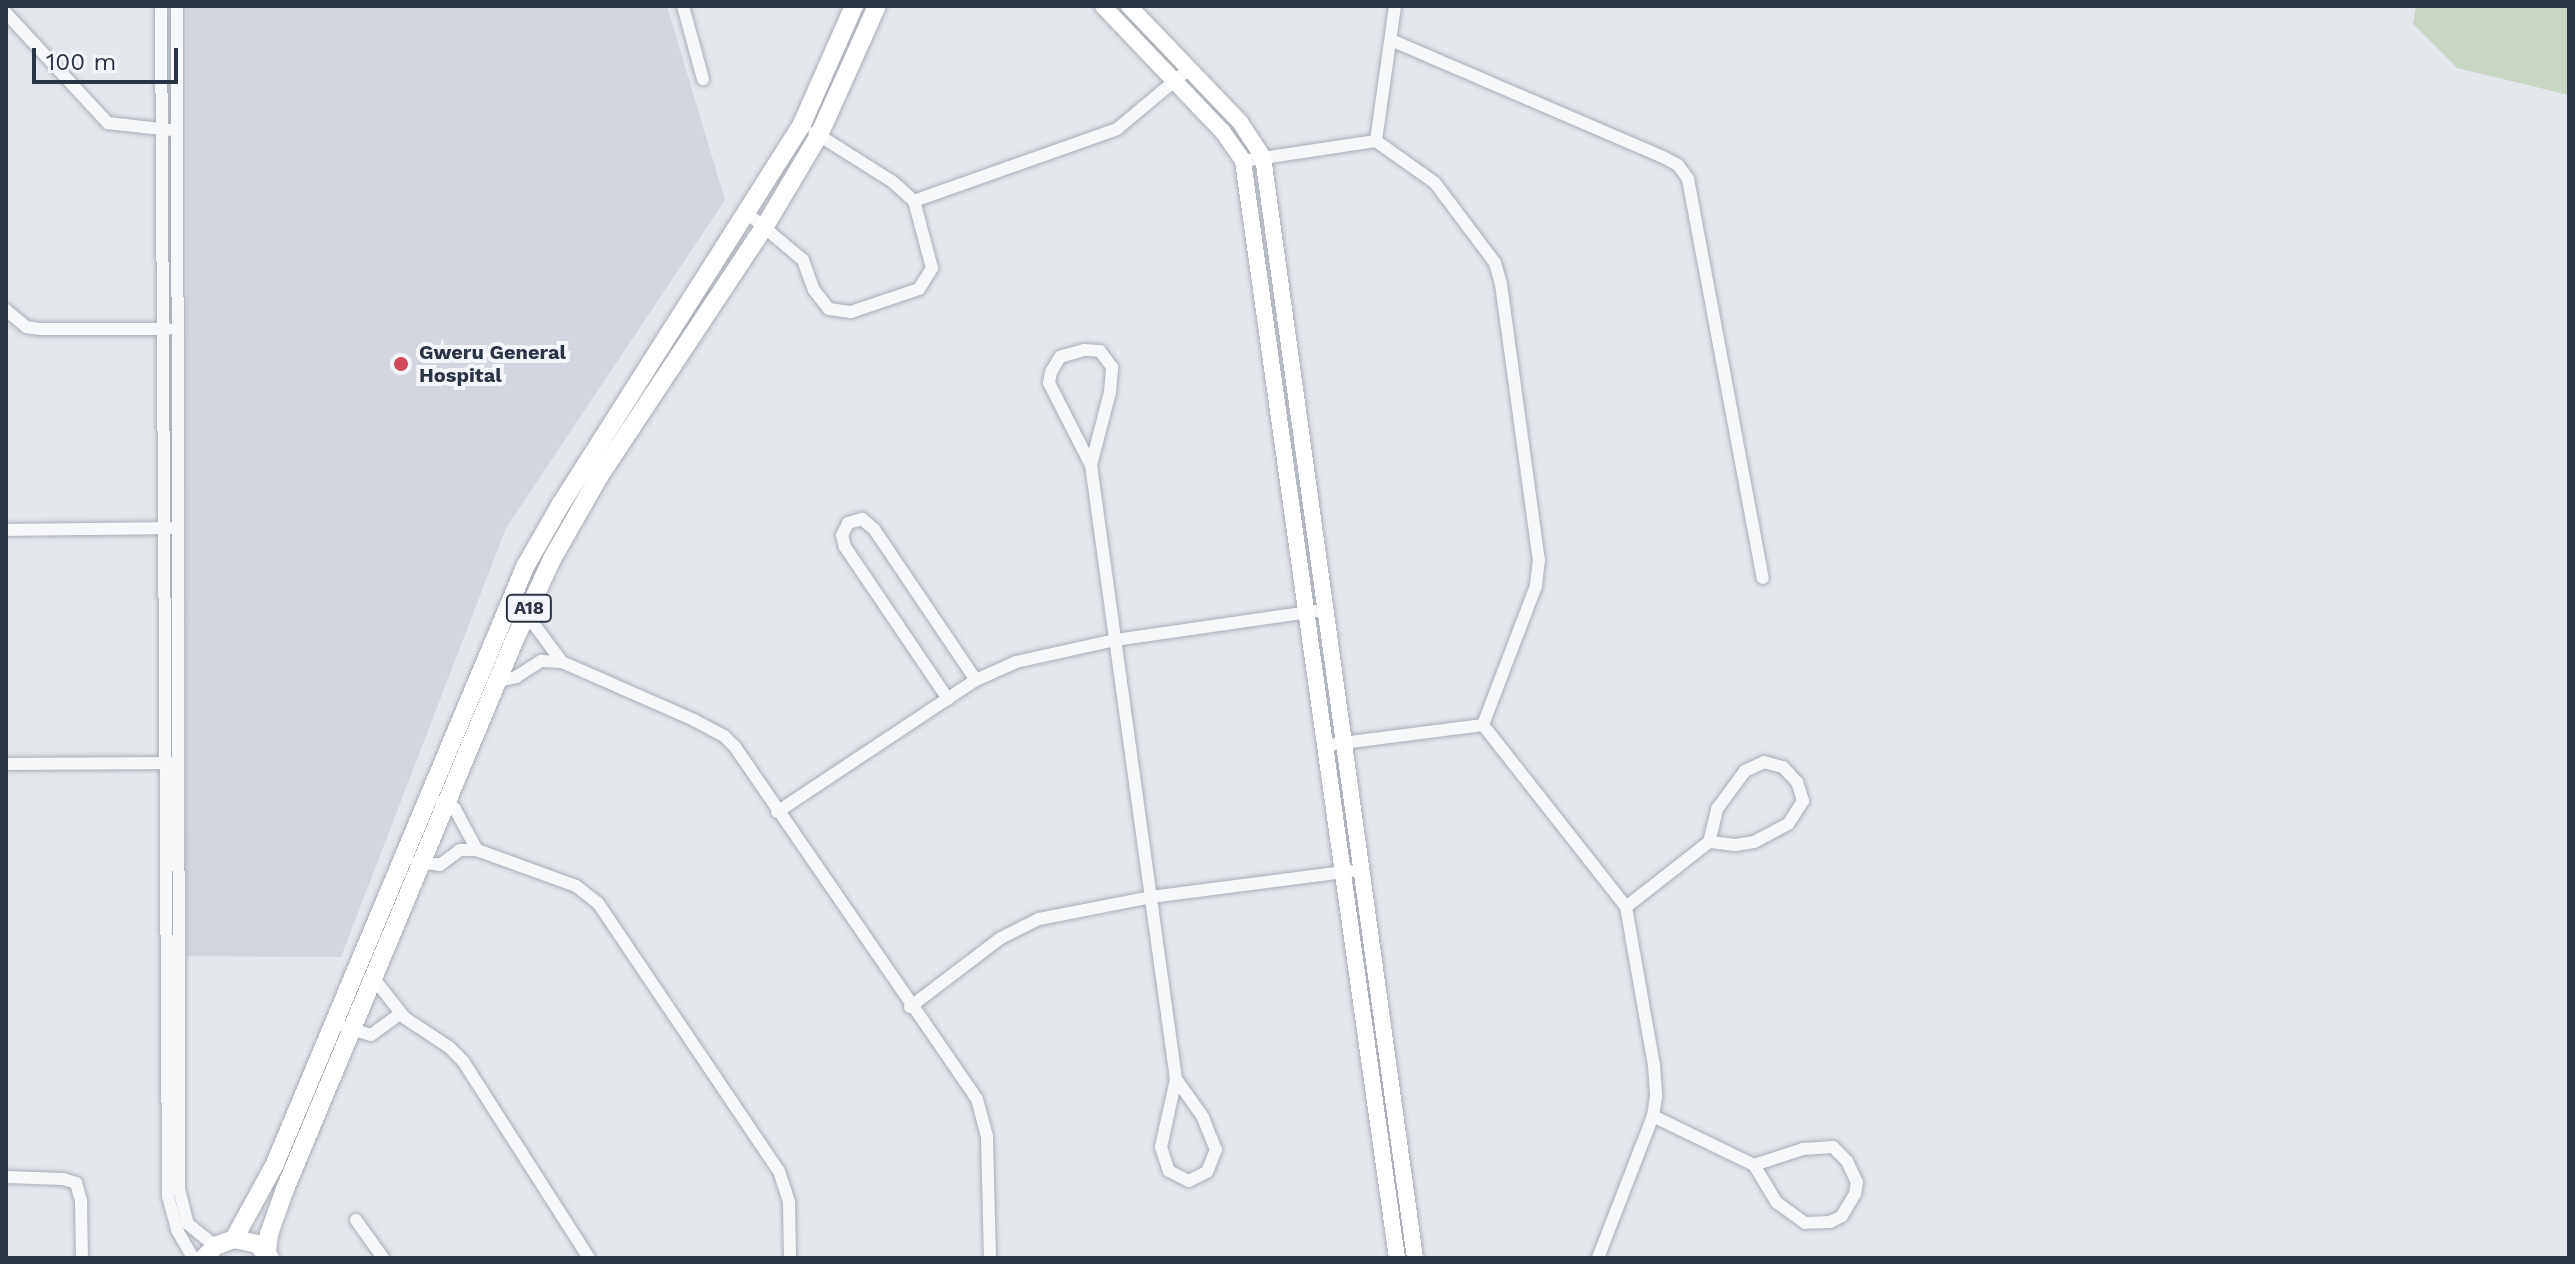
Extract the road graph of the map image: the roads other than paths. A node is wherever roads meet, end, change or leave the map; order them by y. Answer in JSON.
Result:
{"nodes":[{"id":1,"x":161,"y":6,"type":"edge"},
{"id":2,"x":177,"y":6,"type":"edge"},
{"id":3,"x":683,"y":6,"type":"edge"},
{"id":4,"x":854,"y":6,"type":"edge"},
{"id":5,"x":877,"y":6,"type":"edge"},
{"id":6,"x":1103,"y":6,"type":"edge"},
{"id":7,"x":1129,"y":6,"type":"edge"},
{"id":8,"x":1395,"y":6,"type":"edge"},
{"id":9,"x":6,"y":13,"type":"edge"},
{"id":10,"x":1391,"y":40,"type":"junction"},
{"id":11,"x":1190,"y":68,"type":"junction"},
{"id":12,"x":703,"y":79,"type":"dead end"},
{"id":13,"x":1175,"y":82,"type":"junction"},
{"id":14,"x":802,"y":124,"type":"junction"},
{"id":15,"x":176,"y":129,"type":"junction"},
{"id":16,"x":161,"y":130,"type":"junction"},
{"id":17,"x":819,"y":135,"type":"junction"},
{"id":18,"x":1376,"y":141,"type":"junction"},
{"id":19,"x":1263,"y":157,"type":"junction"},
{"id":20,"x":1243,"y":161,"type":"junction"},
{"id":21,"x":914,"y":201,"type":"junction"},
{"id":22,"x":747,"y":213,"type":"junction"},
{"id":23,"x":765,"y":226,"type":"junction"},
{"id":24,"x":713,"y":266,"type":"junction"},
{"id":25,"x":732,"y":276,"type":"junction"},
{"id":26,"x":6,"y":310,"type":"edge"},
{"id":27,"x":161,"y":329,"type":"junction"},
{"id":28,"x":179,"y":329,"type":"junction"},
{"id":29,"x":659,"y":351,"type":"junction"},
{"id":30,"x":676,"y":360,"type":"junction"},
{"id":31,"x":604,"y":454,"type":"junction"},
{"id":32,"x":1091,"y":465,"type":"junction"},
{"id":33,"x":163,"y":528,"type":"junction"},
{"id":34,"x":178,"y":528,"type":"junction"},
{"id":35,"x":6,"y":530,"type":"edge"},
{"id":36,"x":1763,"y":578,"type":"dead end"},
{"id":37,"x":1324,"y":610,"type":"junction"},
{"id":38,"x":1306,"y":613,"type":"junction"},
{"id":39,"x":503,"y":615,"type":"junction"},
{"id":40,"x":524,"y":620,"type":"junction"},
{"id":41,"x":1115,"y":640,"type":"junction"},
{"id":42,"x":562,"y":662,"type":"junction"},
{"id":43,"x":475,"y":680,"type":"junction"},
{"id":44,"x":976,"y":680,"type":"junction"},
{"id":45,"x":497,"y":682,"type":"junction"},
{"id":46,"x":948,"y":699,"type":"junction"},
{"id":47,"x":1483,"y":725,"type":"junction"},
{"id":48,"x":1343,"y":743,"type":"junction"},
{"id":49,"x":1324,"y":745,"type":"junction"},
{"id":50,"x":178,"y":763,"type":"junction"},
{"id":51,"x":6,"y":764,"type":"edge"},
{"id":52,"x":164,"y":764,"type":"junction"},
{"id":53,"x":447,"y":802,"type":"junction"},
{"id":54,"x":423,"y":805,"type":"junction"},
{"id":55,"x":777,"y":812,"type":"junction"},
{"id":56,"x":1709,"y":842,"type":"junction"},
{"id":57,"x":477,"y":850,"type":"junction"},
{"id":58,"x":403,"y":854,"type":"junction"},
{"id":59,"x":421,"y":865,"type":"junction"},
{"id":60,"x":1362,"y":869,"type":"junction"},
{"id":61,"x":1343,"y":872,"type":"junction"},
{"id":62,"x":1151,"y":897,"type":"junction"},
{"id":63,"x":1626,"y":907,"type":"junction"},
{"id":64,"x":355,"y":970,"type":"junction"},
{"id":65,"x":372,"y":981,"type":"junction"},
{"id":66,"x":910,"y":1007,"type":"junction"},
{"id":67,"x":400,"y":1014,"type":"junction"},
{"id":68,"x":335,"y":1022,"type":"junction"},
{"id":69,"x":353,"y":1031,"type":"junction"},
{"id":70,"x":1176,"y":1079,"type":"junction"},
{"id":71,"x":174,"y":1096,"type":"junction"},
{"id":72,"x":1653,"y":1116,"type":"junction"},
{"id":73,"x":1754,"y":1165,"type":"junction"},
{"id":74,"x":6,"y":1177,"type":"edge"},
{"id":75,"x":356,"y":1220,"type":"dead end"},
{"id":76,"x":182,"y":1227,"type":"junction"},
{"id":77,"x":234,"y":1239,"type":"junction"},
{"id":78,"x":209,"y":1252,"type":"edge"},
{"id":79,"x":269,"y":1255,"type":"edge"},
{"id":80,"x":82,"y":1258,"type":"edge"},
{"id":81,"x":193,"y":1258,"type":"edge"},
{"id":82,"x":383,"y":1258,"type":"edge"},
{"id":83,"x":589,"y":1258,"type":"edge"},
{"id":84,"x":790,"y":1258,"type":"edge"},
{"id":85,"x":990,"y":1258,"type":"edge"},
{"id":86,"x":1397,"y":1258,"type":"edge"},
{"id":87,"x":1415,"y":1258,"type":"edge"},
{"id":88,"x":1598,"y":1258,"type":"edge"}],
"edges":[{"from":1,"to":16,"type":"street"},
{"from":2,"to":15,"type":"street"},
{"from":3,"to":12,"type":"street"},
{"from":4,"to":14,"type":"highway","number":"A18"},
{"from":5,"to":17,"type":"highway","number":"A18"},
{"from":6,"to":13,"type":"main road"},
{"from":7,"to":11,"type":"main road"},
{"from":8,"to":10,"type":"street"},
{"from":9,"to":16,"type":"street"},
{"from":10,"to":18,"type":"street"},
{"from":10,"to":36,"type":"street"},
{"from":11,"to":13,"type":"street"},
{"from":11,"to":19,"type":"main road"},
{"from":13,"to":20,"type":"main road"},
{"from":13,"to":21,"type":"street"},
{"from":14,"to":17,"type":"street"},
{"from":14,"to":22,"type":"highway","number":"A18"},
{"from":15,"to":16,"type":"street"},
{"from":15,"to":28,"type":"street"},
{"from":16,"to":27,"type":"street"},
{"from":17,"to":21,"type":"street"},
{"from":17,"to":23,"type":"highway","number":"A18"},
{"from":18,"to":19,"type":"street"},
{"from":18,"to":47,"type":"street"},
{"from":19,"to":20,"type":"street"},
{"from":19,"to":37,"type":"main road"},
{"from":20,"to":38,"type":"main road"},
{"from":21,"to":23,"type":"street"},
{"from":22,"to":23,"type":"street"},
{"from":22,"to":24,"type":"highway","number":"A18"},
{"from":23,"to":25,"type":"highway","number":"A18"},
{"from":24,"to":25,"type":"highway"},
{"from":24,"to":29,"type":"highway","number":"A18"},
{"from":25,"to":30,"type":"highway","number":"A18"},
{"from":26,"to":27,"type":"street"},
{"from":27,"to":28,"type":"street"},
{"from":27,"to":33,"type":"street"},
{"from":28,"to":34,"type":"street"},
{"from":29,"to":30,"type":"highway"},
{"from":29,"to":31,"type":"highway","number":"A18"},
{"from":30,"to":31,"type":"highway","number":"A18"},
{"from":31,"to":39,"type":"highway","number":"A18"},
{"from":31,"to":40,"type":"highway","number":"A18"},
{"from":32,"to":32,"type":"street"},
{"from":32,"to":41,"type":"street"},
{"from":33,"to":34,"type":"street"},
{"from":33,"to":35,"type":"street"},
{"from":33,"to":52,"type":"street"},
{"from":34,"to":50,"type":"street"},
{"from":37,"to":38,"type":"street"},
{"from":37,"to":48,"type":"main road"},
{"from":38,"to":41,"type":"street"},
{"from":38,"to":49,"type":"main road"},
{"from":39,"to":40,"type":"street"},
{"from":39,"to":43,"type":"highway","number":"A18"},
{"from":40,"to":42,"type":"street"},
{"from":40,"to":45,"type":"highway","number":"A18"},
{"from":41,"to":44,"type":"street"},
{"from":41,"to":62,"type":"street"},
{"from":42,"to":45,"type":"street"},
{"from":42,"to":55,"type":"street"},
{"from":43,"to":45,"type":"street"},
{"from":43,"to":54,"type":"highway","number":"A18"},
{"from":44,"to":46,"type":"street"},
{"from":44,"to":46,"type":"street"},
{"from":45,"to":53,"type":"highway","number":"A18"},
{"from":46,"to":55,"type":"street"},
{"from":47,"to":48,"type":"street"},
{"from":47,"to":63,"type":"street"},
{"from":48,"to":49,"type":"street"},
{"from":48,"to":60,"type":"main road"},
{"from":49,"to":61,"type":"main road"},
{"from":50,"to":52,"type":"street"},
{"from":50,"to":71,"type":"street"},
{"from":51,"to":52,"type":"street"},
{"from":52,"to":71,"type":"street"},
{"from":53,"to":54,"type":"street"},
{"from":53,"to":57,"type":"street"},
{"from":53,"to":59,"type":"highway","number":"A18"},
{"from":54,"to":58,"type":"highway","number":"A18"},
{"from":55,"to":66,"type":"street"},
{"from":56,"to":56,"type":"street"},
{"from":56,"to":63,"type":"street"},
{"from":57,"to":59,"type":"street"},
{"from":57,"to":84,"type":"street"},
{"from":58,"to":59,"type":"street"},
{"from":58,"to":64,"type":"highway","number":"A18"},
{"from":59,"to":65,"type":"highway","number":"A18"},
{"from":60,"to":61,"type":"street"},
{"from":60,"to":87,"type":"main road"},
{"from":61,"to":62,"type":"street"},
{"from":61,"to":86,"type":"main road"},
{"from":62,"to":66,"type":"street"},
{"from":62,"to":70,"type":"street"},
{"from":63,"to":72,"type":"street"},
{"from":64,"to":65,"type":"street"},
{"from":64,"to":68,"type":"highway","number":"A18"},
{"from":65,"to":67,"type":"street"},
{"from":65,"to":69,"type":"highway","number":"A18"},
{"from":66,"to":85,"type":"street"},
{"from":67,"to":69,"type":"street"},
{"from":67,"to":83,"type":"street"},
{"from":68,"to":69,"type":"street"},
{"from":68,"to":77,"type":"highway","number":"A18"},
{"from":69,"to":79,"type":"highway","number":"A18"},
{"from":70,"to":70,"type":"street"},
{"from":71,"to":76,"type":"street"},
{"from":72,"to":73,"type":"street"},
{"from":72,"to":88,"type":"street"},
{"from":73,"to":73,"type":"street"},
{"from":74,"to":80,"type":"street"},
{"from":75,"to":82,"type":"street"},
{"from":76,"to":78,"type":"street"},
{"from":76,"to":81,"type":"street"},
{"from":77,"to":78,"type":"highway"},
{"from":77,"to":79,"type":"highway","number":"A18"}]}
